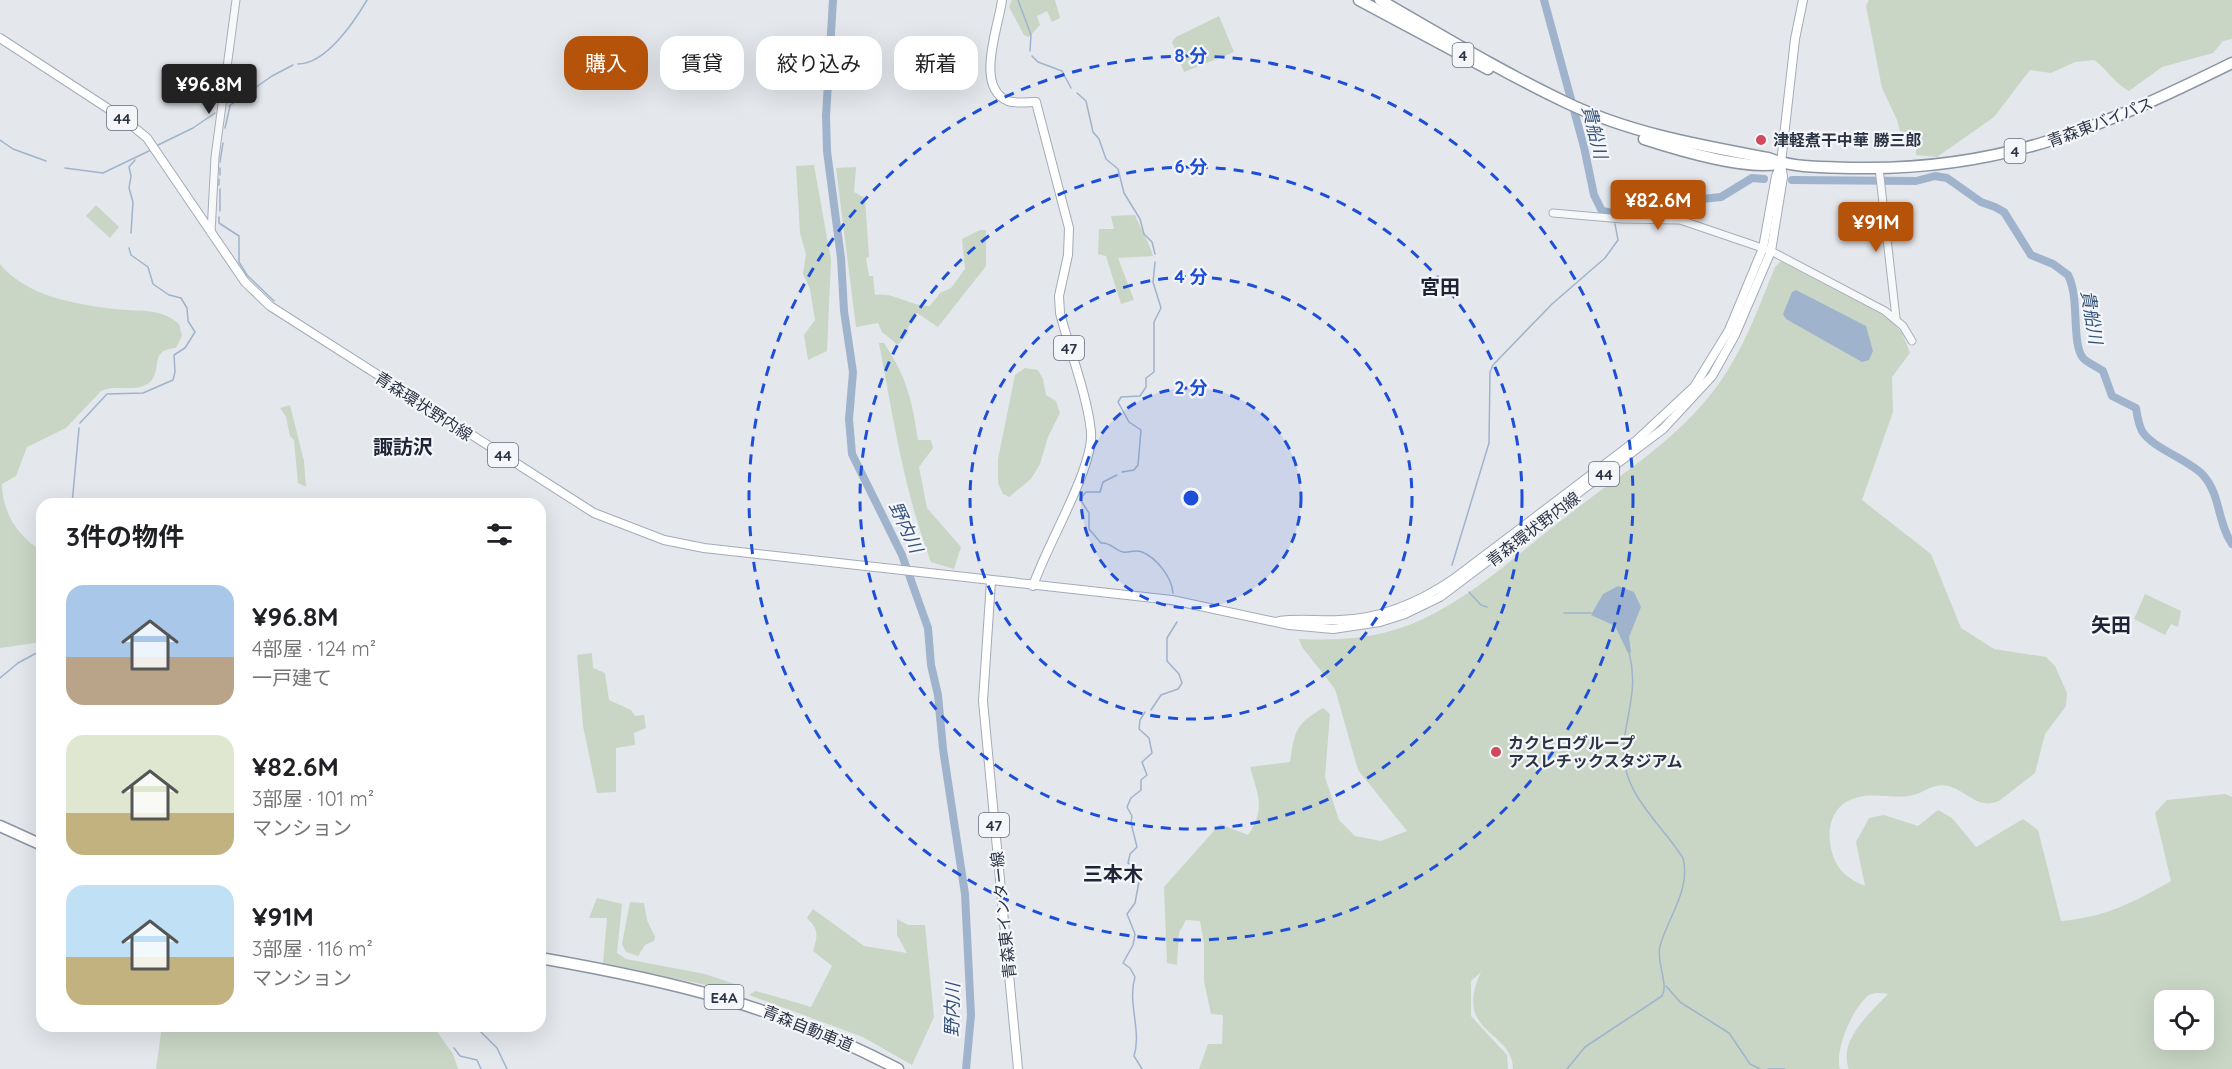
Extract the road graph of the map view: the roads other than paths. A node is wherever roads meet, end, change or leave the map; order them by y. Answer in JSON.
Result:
{"nodes":[{"id":1,"x":236,"y":0,"type":"edge"},
{"id":2,"x":1002,"y":0,"type":"edge"},
{"id":3,"x":1359,"y":0,"type":"edge"},
{"id":4,"x":1380,"y":0,"type":"edge"},
{"id":5,"x":1803,"y":0,"type":"edge"},
{"id":6,"x":0,"y":38,"type":"edge"},
{"id":7,"x":2232,"y":63,"type":"edge"},
{"id":8,"x":1573,"y":109,"type":"junction"},
{"id":9,"x":1781,"y":163,"type":"junction"},
{"id":10,"x":1880,"y":177,"type":"junction"},
{"id":11,"x":1553,"y":213,"type":"dead end"},
{"id":12,"x":211,"y":233,"type":"junction"},
{"id":13,"x":1767,"y":250,"type":"junction"},
{"id":14,"x":1896,"y":318,"type":"junction"},
{"id":15,"x":1912,"y":340,"type":"dead end"},
{"id":16,"x":991,"y":582,"type":"junction"},
{"id":17,"x":1034,"y":586,"type":"junction"},
{"id":18,"x":0,"y":826,"type":"edge"},
{"id":19,"x":36,"y":842,"type":"edge"},
{"id":20,"x":546,"y":959,"type":"edge"},
{"id":21,"x":897,"y":1069,"type":"edge"},
{"id":22,"x":1018,"y":1069,"type":"edge"}],
"edges":[{"from":1,"to":12,"type":"street"},
{"from":2,"to":17,"type":"main road","number":"47"},
{"from":3,"to":8,"type":"highway","name":"青森東バイパス","number":"4"},
{"from":4,"to":8,"type":"highway","name":"青森東バイパス","number":"4"},
{"from":5,"to":9,"type":"main road","name":"青森環状野内線","number":"44"},
{"from":6,"to":12,"type":"main road","name":"青森環状野内線","number":"44"},
{"from":7,"to":10,"type":"highway","name":"青森東バイパス","number":"4"},
{"from":8,"to":9,"type":"highway","name":"青森東バイパス","number":"4"},
{"from":9,"to":10,"type":"highway","name":"青森東バイパス","number":"4"},
{"from":9,"to":13,"type":"main road","name":"青森環状野内線","number":"44"},
{"from":10,"to":14,"type":"street"},
{"from":11,"to":13,"type":"street"},
{"from":12,"to":16,"type":"main road","name":"青森環状野内線","number":"44"},
{"from":13,"to":14,"type":"street"},
{"from":13,"to":17,"type":"main road","name":"青森環状野内線","number":"44"},
{"from":14,"to":15,"type":"street"},
{"from":16,"to":17,"type":"main road","number":"44"},
{"from":16,"to":22,"type":"main road","name":"青森東インター線","number":"47"},
{"from":18,"to":19,"type":"highway"},
{"from":20,"to":21,"type":"highway","name":"青森自動車道","number":"E4A"}]}
